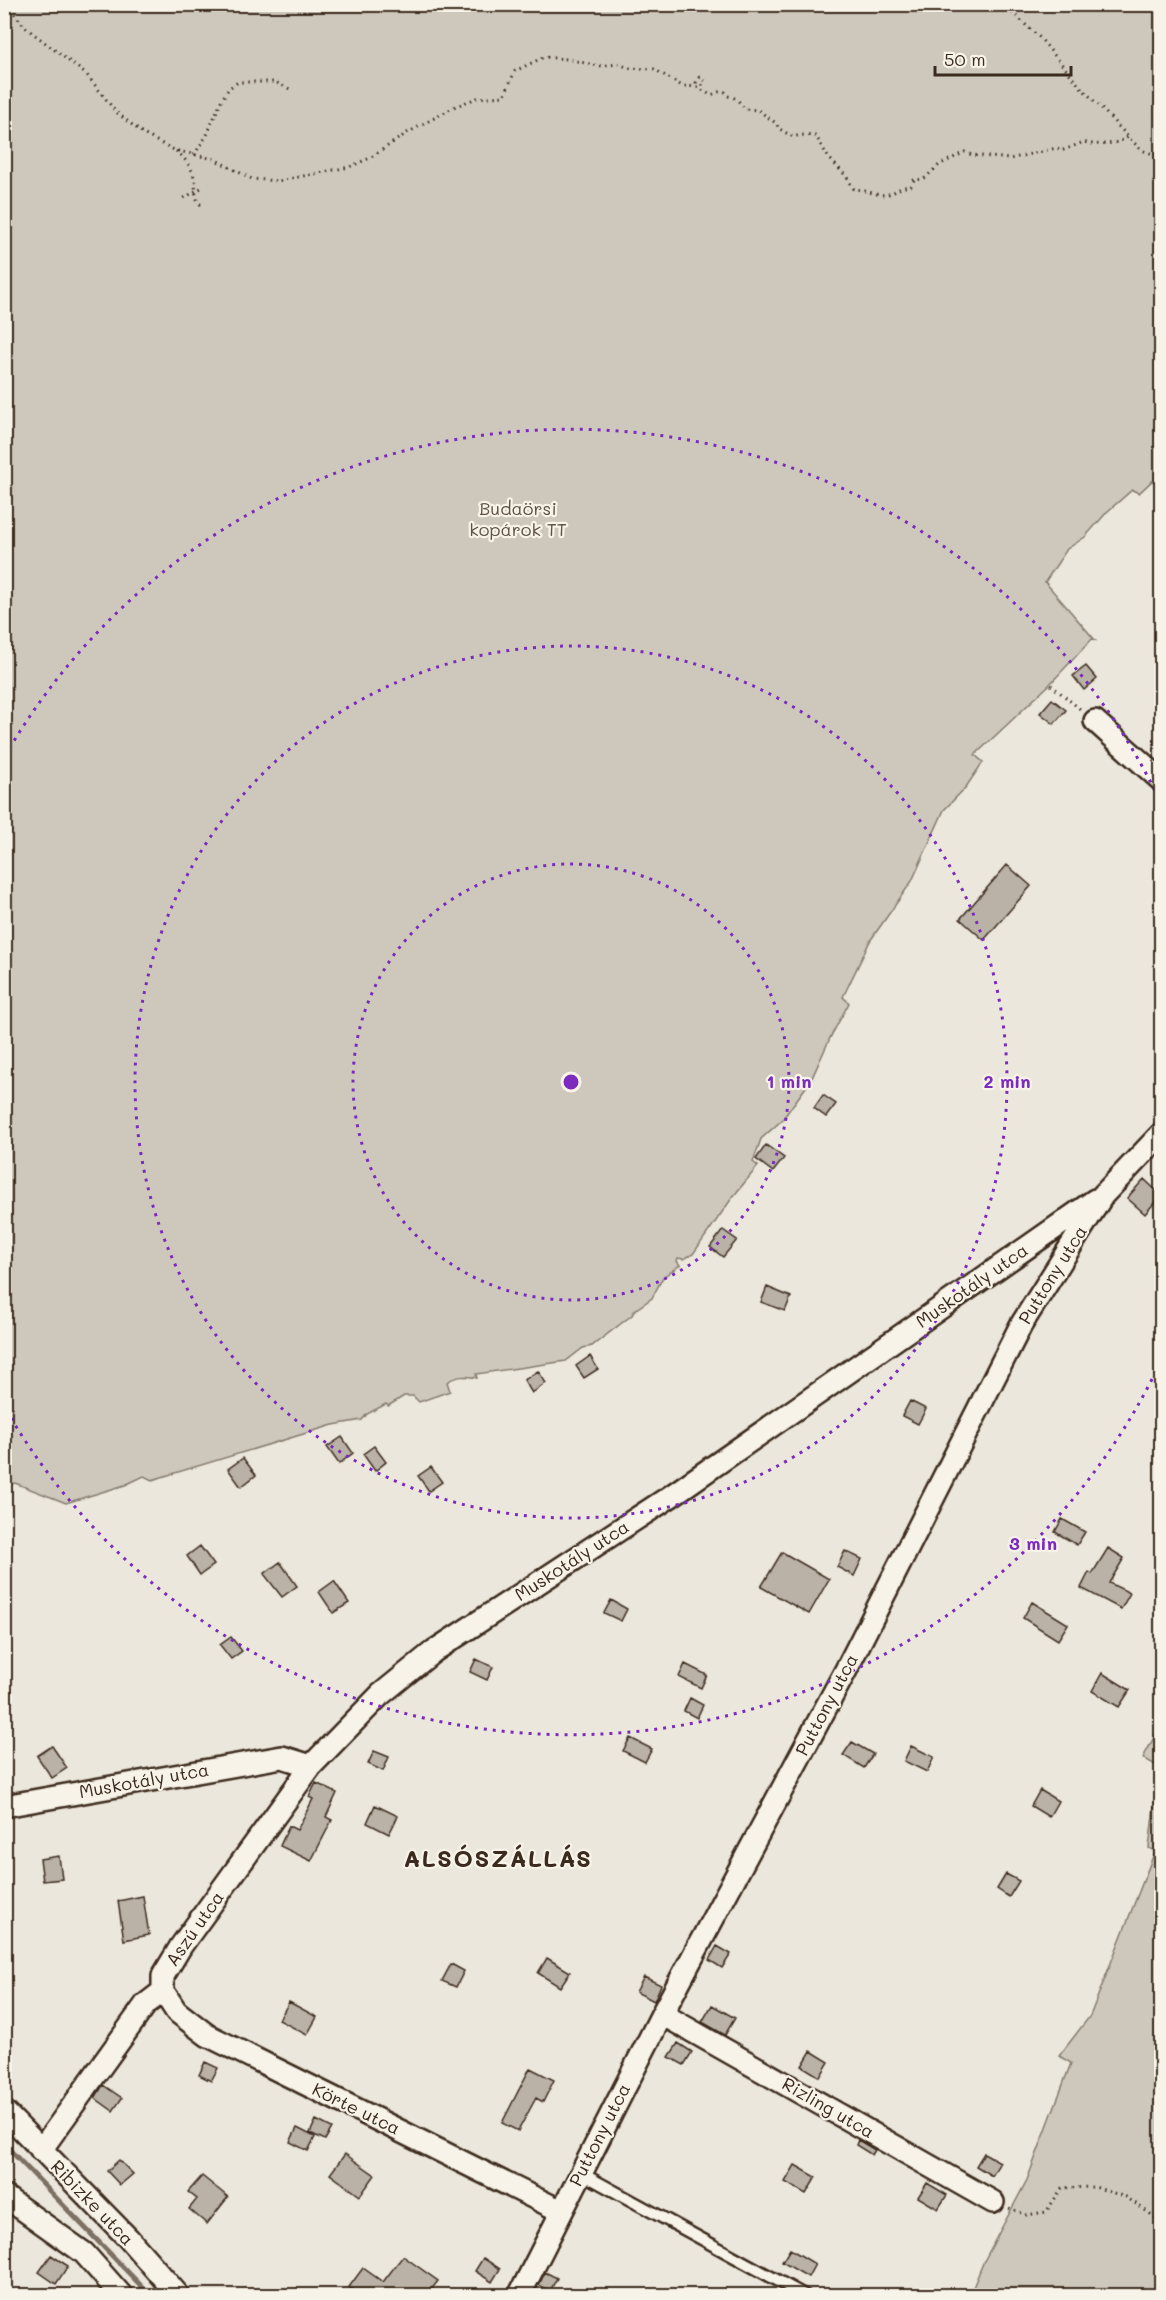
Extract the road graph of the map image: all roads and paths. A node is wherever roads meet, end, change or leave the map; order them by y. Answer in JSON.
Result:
{"nodes":[{"id":1,"x":7,"y":4,"type":"edge"},
{"id":2,"x":1003,"y":4,"type":"edge"},
{"id":3,"x":290,"y":89,"type":"dead end"},
{"id":4,"x":1128,"y":137,"type":"junction"},
{"id":5,"x":174,"y":150,"type":"junction"},
{"id":6,"x":194,"y":155,"type":"junction"},
{"id":7,"x":1161,"y":157,"type":"edge"},
{"id":8,"x":201,"y":188,"type":"dead end"},
{"id":9,"x":195,"y":192,"type":"junction"},
{"id":10,"x":184,"y":198,"type":"dead end"},
{"id":11,"x":203,"y":204,"type":"dead end"},
{"id":12,"x":1051,"y":685,"type":"dead end"},
{"id":13,"x":1095,"y":721,"type":"joint"},
{"id":14,"x":1161,"y":781,"type":"edge"},
{"id":15,"x":1161,"y":1132,"type":"edge"},
{"id":16,"x":1103,"y":1195,"type":"junction"},
{"id":17,"x":311,"y":1766,"type":"junction"},
{"id":18,"x":4,"y":1806,"type":"edge"},
{"id":19,"x":163,"y":1991,"type":"junction"},
{"id":20,"x":662,"y":2014,"type":"junction"},
{"id":21,"x":4,"y":2111,"type":"edge"},
{"id":22,"x":41,"y":2150,"type":"junction"},
{"id":23,"x":581,"y":2173,"type":"junction"},
{"id":24,"x":4,"y":2196,"type":"edge"},
{"id":25,"x":993,"y":2202,"type":"joint"},
{"id":26,"x":561,"y":2211,"type":"junction"},
{"id":27,"x":1161,"y":2222,"type":"edge"},
{"id":28,"x":1161,"y":2282,"type":"edge"},
{"id":29,"x":122,"y":2295,"type":"edge"},
{"id":30,"x":180,"y":2295,"type":"edge"},
{"id":31,"x":519,"y":2295,"type":"edge"},
{"id":32,"x":806,"y":2295,"type":"edge"},
{"id":33,"x":1156,"y":2295,"type":"edge"}],
"edges":[{"from":1,"to":5,"type":"path"},
{"from":2,"to":4,"type":"path"},
{"from":3,"to":6,"type":"path"},
{"from":4,"to":6,"type":"path"},
{"from":4,"to":7,"type":"path"},
{"from":5,"to":6,"type":"path"},
{"from":5,"to":9,"type":"path"},
{"from":8,"to":9,"type":"path"},
{"from":9,"to":10,"type":"path"},
{"from":9,"to":11,"type":"path"},
{"from":12,"to":13,"type":"path"},
{"from":13,"to":14,"type":"street"},
{"from":15,"to":16,"type":"street","name":"Puttony utca"},
{"from":16,"to":17,"type":"street","name":"Muskotály utca"},
{"from":16,"to":20,"type":"street","name":"Puttony utca"},
{"from":17,"to":18,"type":"street","name":"Muskotály utca"},
{"from":17,"to":19,"type":"street","name":"Aszú utca"},
{"from":19,"to":22,"type":"street","name":"Aszú utca"},
{"from":19,"to":26,"type":"street","name":"Körte utca"},
{"from":20,"to":23,"type":"street","name":"Puttony utca"},
{"from":20,"to":25,"type":"street","name":"Rizling utca"},
{"from":21,"to":22,"type":"street","name":"Ribizke utca"},
{"from":22,"to":30,"type":"street","name":"Ribizke utca"},
{"from":23,"to":26,"type":"street","name":"Puttony utca"},
{"from":23,"to":32,"type":"lane"},
{"from":24,"to":29,"type":"street"},
{"from":25,"to":27,"type":"path"},
{"from":26,"to":31,"type":"street","name":"Puttony utca"},
{"from":28,"to":33,"type":"path"}]}
